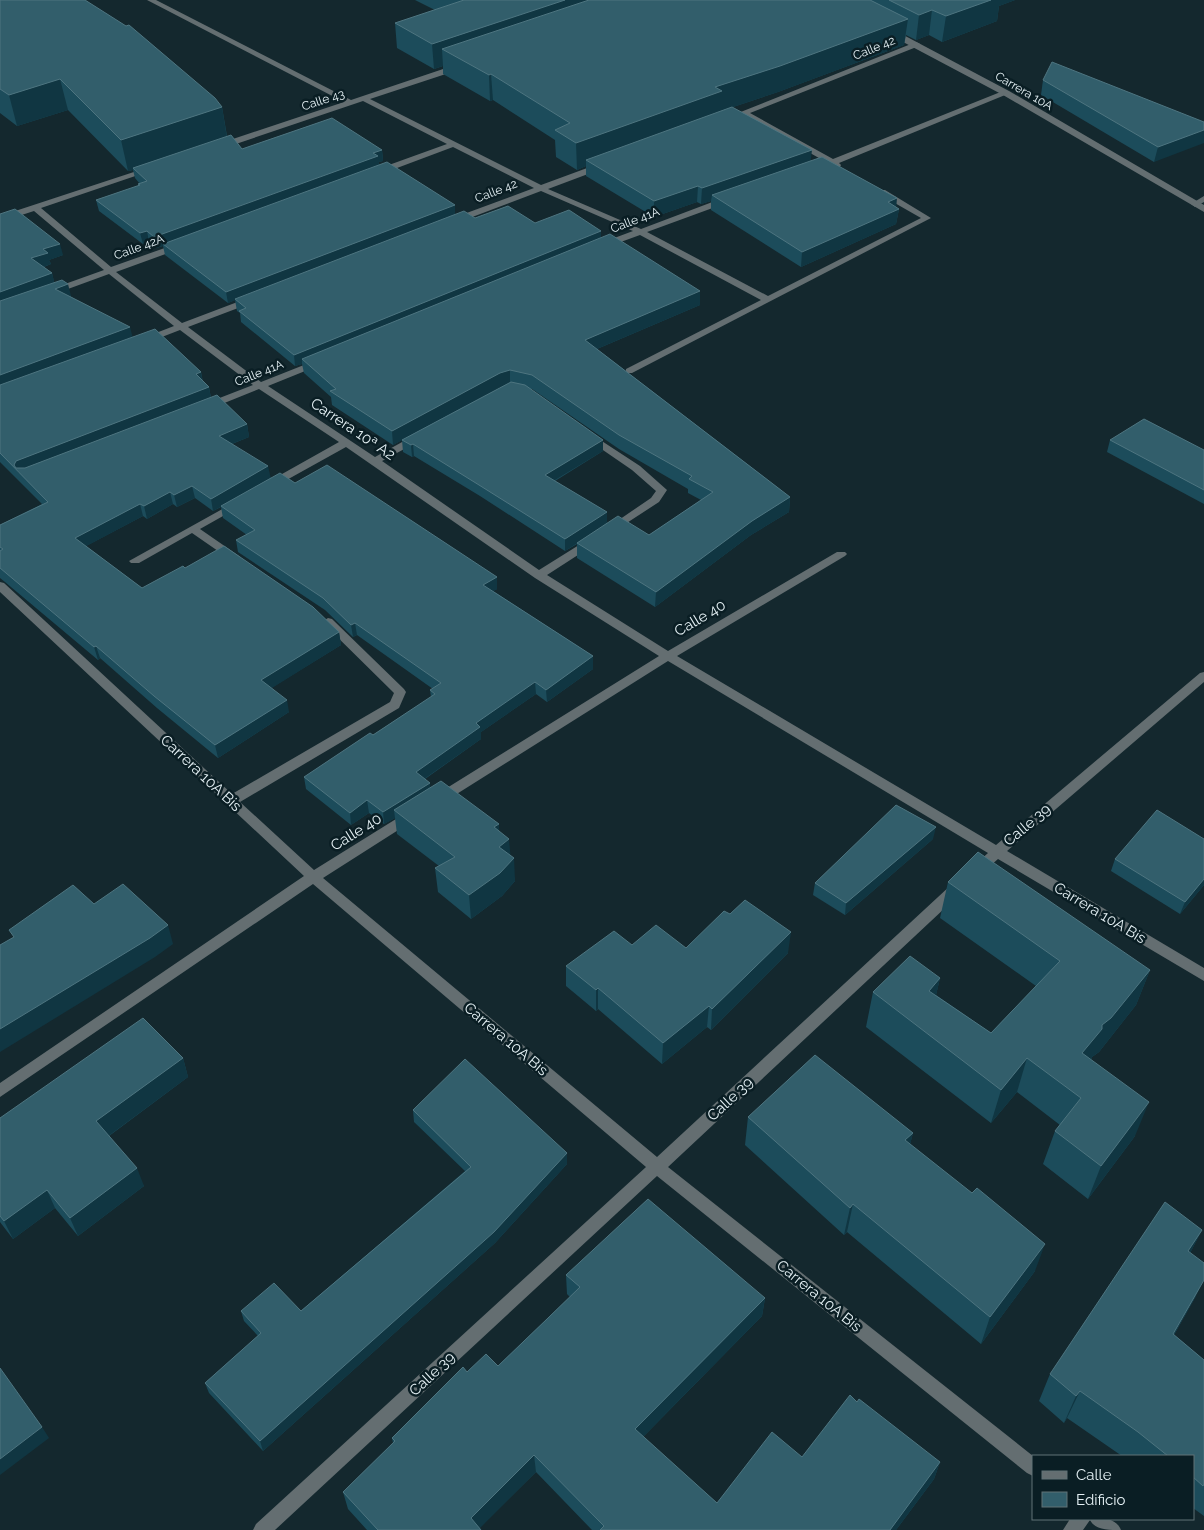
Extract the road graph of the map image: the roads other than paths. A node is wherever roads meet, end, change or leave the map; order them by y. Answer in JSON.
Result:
{"nodes":[{"id":1,"x":151,"y":0,"type":"edge"},
{"id":2,"x":882,"y":28,"type":"edge"},
{"id":3,"x":916,"y":44,"type":"junction"},
{"id":4,"x":466,"y":64,"type":"edge"},
{"id":5,"x":1006,"y":93,"type":"junction"},
{"id":6,"x":364,"y":99,"type":"junction"},
{"id":7,"x":351,"y":103,"type":"junction"},
{"id":8,"x":746,"y":113,"type":"junction"},
{"id":9,"x":718,"y":123,"type":"edge"},
{"id":10,"x":455,"y":144,"type":"junction"},
{"id":11,"x":212,"y":149,"type":"edge"},
{"id":12,"x":606,"y":164,"type":"edge"},
{"id":13,"x":837,"y":165,"type":"junction"},
{"id":14,"x":156,"y":168,"type":"edge"},
{"id":15,"x":805,"y":172,"type":"edge"},
{"id":16,"x":372,"y":175,"type":"edge"},
{"id":17,"x":540,"y":188,"type":"junction"},
{"id":18,"x":876,"y":188,"type":"edge"},
{"id":19,"x":731,"y":198,"type":"edge"},
{"id":20,"x":1204,"y":199,"type":"edge"},
{"id":21,"x":1195,"y":204,"type":"junction"},
{"id":22,"x":36,"y":208,"type":"junction"},
{"id":23,"x":1204,"y":209,"type":"edge"},
{"id":24,"x":0,"y":220,"type":"edge"},
{"id":25,"x":448,"y":223,"type":"edge"},
{"id":26,"x":639,"y":231,"type":"junction"},
{"id":27,"x":185,"y":244,"type":"edge"},
{"id":28,"x":593,"y":250,"type":"edge"},
{"id":29,"x":110,"y":271,"type":"junction"},
{"id":30,"x":46,"y":294,"type":"edge"},
{"id":31,"x":264,"y":295,"type":"edge"},
{"id":32,"x":767,"y":299,"type":"junction"},
{"id":33,"x":181,"y":327,"type":"junction"},
{"id":34,"x":136,"y":344,"type":"edge"},
{"id":35,"x":326,"y":359,"type":"edge"},
{"id":36,"x":629,"y":371,"type":"edge"},
{"id":37,"x":261,"y":386,"type":"junction"},
{"id":38,"x":197,"y":410,"type":"edge"},
{"id":39,"x":582,"y":431,"type":"edge"},
{"id":40,"x":427,"y":433,"type":"edge"},
{"id":41,"x":347,"y":442,"type":"junction"},
{"id":42,"x":375,"y":461,"type":"junction"},
{"id":43,"x":261,"y":490,"type":"edge"},
{"id":44,"x":244,"y":500,"type":"edge"},
{"id":45,"x":193,"y":529,"type":"junction"},
{"id":46,"x":841,"y":554,"type":"dead end"},
{"id":47,"x":135,"y":561,"type":"dead end"},
{"id":48,"x":248,"y":567,"type":"edge"},
{"id":49,"x":539,"y":575,"type":"junction"},
{"id":50,"x":0,"y":586,"type":"edge"},
{"id":51,"x":320,"y":615,"type":"edge"},
{"id":52,"x":668,"y":656,"type":"junction"},
{"id":53,"x":1204,"y":676,"type":"edge"},
{"id":54,"x":231,"y":801,"type":"junction"},
{"id":55,"x":996,"y":852,"type":"junction"},
{"id":56,"x":313,"y":877,"type":"junction"},
{"id":57,"x":1204,"y":975,"type":"edge"},
{"id":58,"x":0,"y":1091,"type":"edge"},
{"id":59,"x":657,"y":1167,"type":"junction"},
{"id":60,"x":1032,"y":1466,"type":"edge"},
{"id":61,"x":1099,"y":1520,"type":"edge"},
{"id":62,"x":262,"y":1530,"type":"edge"},
{"id":63,"x":1112,"y":1530,"type":"edge"}],
"edges":[{"from":1,"to":7,"type":"street"},
{"from":2,"to":3,"type":"street","name":"Carrera 10A"},
{"from":3,"to":5,"type":"street","name":"Carrera 10A"},
{"from":3,"to":8,"type":"street","name":"Calle 42"},
{"from":4,"to":6,"type":"street","name":"Calle 43"},
{"from":5,"to":13,"type":"street"},
{"from":5,"to":21,"type":"street","name":"Carrera 10A"},
{"from":6,"to":7,"type":"street","name":"Calle 43"},
{"from":6,"to":10,"type":"street"},
{"from":7,"to":11,"type":"street","name":"Calle 43"},
{"from":8,"to":9,"type":"street","name":"Calle 42"},
{"from":8,"to":13,"type":"street"},
{"from":10,"to":16,"type":"street"},
{"from":10,"to":17,"type":"street"},
{"from":12,"to":17,"type":"street","name":"Calle 42"},
{"from":13,"to":15,"type":"street"},
{"from":14,"to":22,"type":"street"},
{"from":17,"to":25,"type":"street","name":"Calle 42"},
{"from":17,"to":26,"type":"street"},
{"from":18,"to":32,"type":"street"},
{"from":19,"to":26,"type":"street","name":"Calle 41A"},
{"from":20,"to":21,"type":"street"},
{"from":21,"to":23,"type":"street","name":"Carrera 10A"},
{"from":22,"to":24,"type":"street"},
{"from":22,"to":29,"type":"street","name":"Carrera 10ª A2"},
{"from":26,"to":28,"type":"street","name":"Calle 41A"},
{"from":26,"to":32,"type":"street"},
{"from":27,"to":29,"type":"street","name":"Calle 42A"},
{"from":29,"to":30,"type":"street","name":"Calle 42A"},
{"from":29,"to":33,"type":"street","name":"Carrera 10ª A2"},
{"from":31,"to":33,"type":"street"},
{"from":32,"to":36,"type":"street"},
{"from":33,"to":34,"type":"street"},
{"from":33,"to":37,"type":"street","name":"Carrera 10ª A2"},
{"from":35,"to":37,"type":"street","name":"Calle 41A"},
{"from":37,"to":38,"type":"street","name":"Calle 41A"},
{"from":37,"to":41,"type":"street","name":"Carrera 10ª A2"},
{"from":39,"to":49,"type":"street"},
{"from":40,"to":42,"type":"street"},
{"from":41,"to":42,"type":"street","name":"Carrera 10ª A2"},
{"from":41,"to":43,"type":"street"},
{"from":42,"to":49,"type":"street","name":"Carrera 10ª A2"},
{"from":44,"to":45,"type":"street"},
{"from":45,"to":47,"type":"street"},
{"from":45,"to":48,"type":"street"},
{"from":46,"to":52,"type":"street","name":"Calle 40"},
{"from":49,"to":52,"type":"street","name":"Carrera 10ª A2"},
{"from":50,"to":54,"type":"street","name":"Carrera 10A Bis"},
{"from":51,"to":54,"type":"street"},
{"from":52,"to":55,"type":"street","name":"Carrera 10A Bis"},
{"from":52,"to":56,"type":"street","name":"Calle 40"},
{"from":53,"to":55,"type":"street","name":"Calle 39"},
{"from":54,"to":56,"type":"street","name":"Carrera 10A Bis"},
{"from":55,"to":57,"type":"street","name":"Carrera 10A Bis"},
{"from":55,"to":59,"type":"street","name":"Calle 39"},
{"from":56,"to":58,"type":"street","name":"Calle 40"},
{"from":56,"to":59,"type":"street","name":"Carrera 10A Bis"},
{"from":59,"to":60,"type":"street","name":"Carrera 10A Bis"},
{"from":59,"to":62,"type":"street","name":"Calle 39"},
{"from":61,"to":63,"type":"street"}]}
